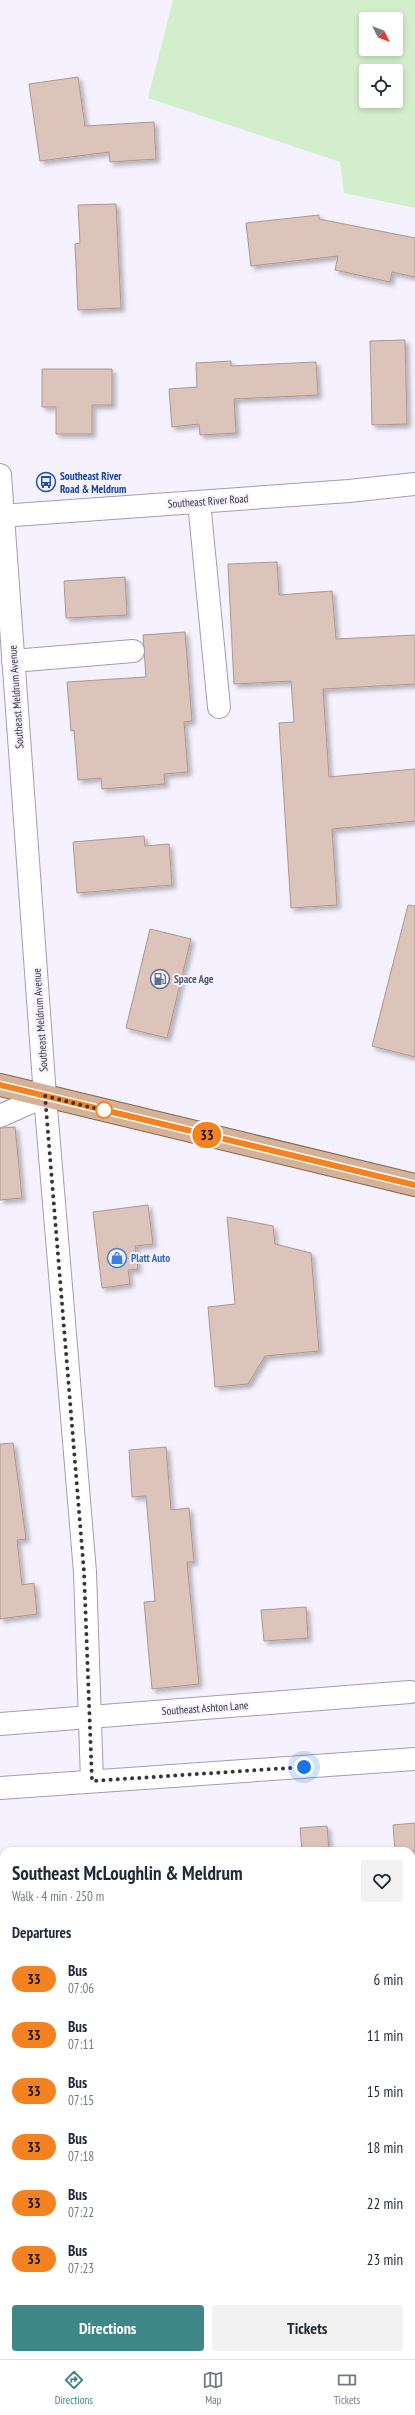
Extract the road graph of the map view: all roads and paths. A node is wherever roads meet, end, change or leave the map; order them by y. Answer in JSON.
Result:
{"nodes":[{"id":1,"x":0,"y":475,"type":"edge"},
{"id":2,"x":415,"y":484,"type":"edge"},
{"id":3,"x":199,"y":502,"type":"junction"},
{"id":4,"x":2,"y":516,"type":"edge"},
{"id":5,"x":133,"y":651,"type":"dead end"},
{"id":6,"x":13,"y":661,"type":"junction"},
{"id":7,"x":219,"y":707,"type":"dead end"},
{"id":8,"x":0,"y":1085,"type":"edge"},
{"id":9,"x":45,"y":1096,"type":"junction"},
{"id":10,"x":0,"y":1116,"type":"edge"},
{"id":11,"x":415,"y":1185,"type":"edge"},
{"id":12,"x":410,"y":1692,"type":"dead end"},
{"id":13,"x":90,"y":1717,"type":"junction"},
{"id":14,"x":0,"y":1724,"type":"edge"},
{"id":15,"x":415,"y":1758,"type":"edge"},
{"id":16,"x":92,"y":1781,"type":"junction"},
{"id":17,"x":0,"y":1788,"type":"edge"}],
"edges":[{"from":1,"to":4,"type":"street","name":"Southeast Meldrum Avenue"},
{"from":2,"to":3,"type":"street","name":"Southeast River Road"},
{"from":3,"to":4,"type":"street","name":"Southeast River Road"},
{"from":3,"to":7,"type":"street"},
{"from":4,"to":6,"type":"street","name":"Southeast Meldrum Avenue"},
{"from":5,"to":6,"type":"street"},
{"from":6,"to":9,"type":"street","name":"Southeast Meldrum Avenue"},
{"from":8,"to":9,"type":"main road"},
{"from":9,"to":10,"type":"street"},
{"from":9,"to":11,"type":"main road"},
{"from":9,"to":13,"type":"street","name":"Southeast Meldrum Avenue"},
{"from":12,"to":13,"type":"street","name":"Southeast Ashton Lane"},
{"from":13,"to":14,"type":"street","name":"Southeast Ashton Lane"},
{"from":13,"to":16,"type":"street","name":"Southeast Meldrum Avenue"},
{"from":15,"to":16,"type":"street"},
{"from":16,"to":17,"type":"street"}]}
